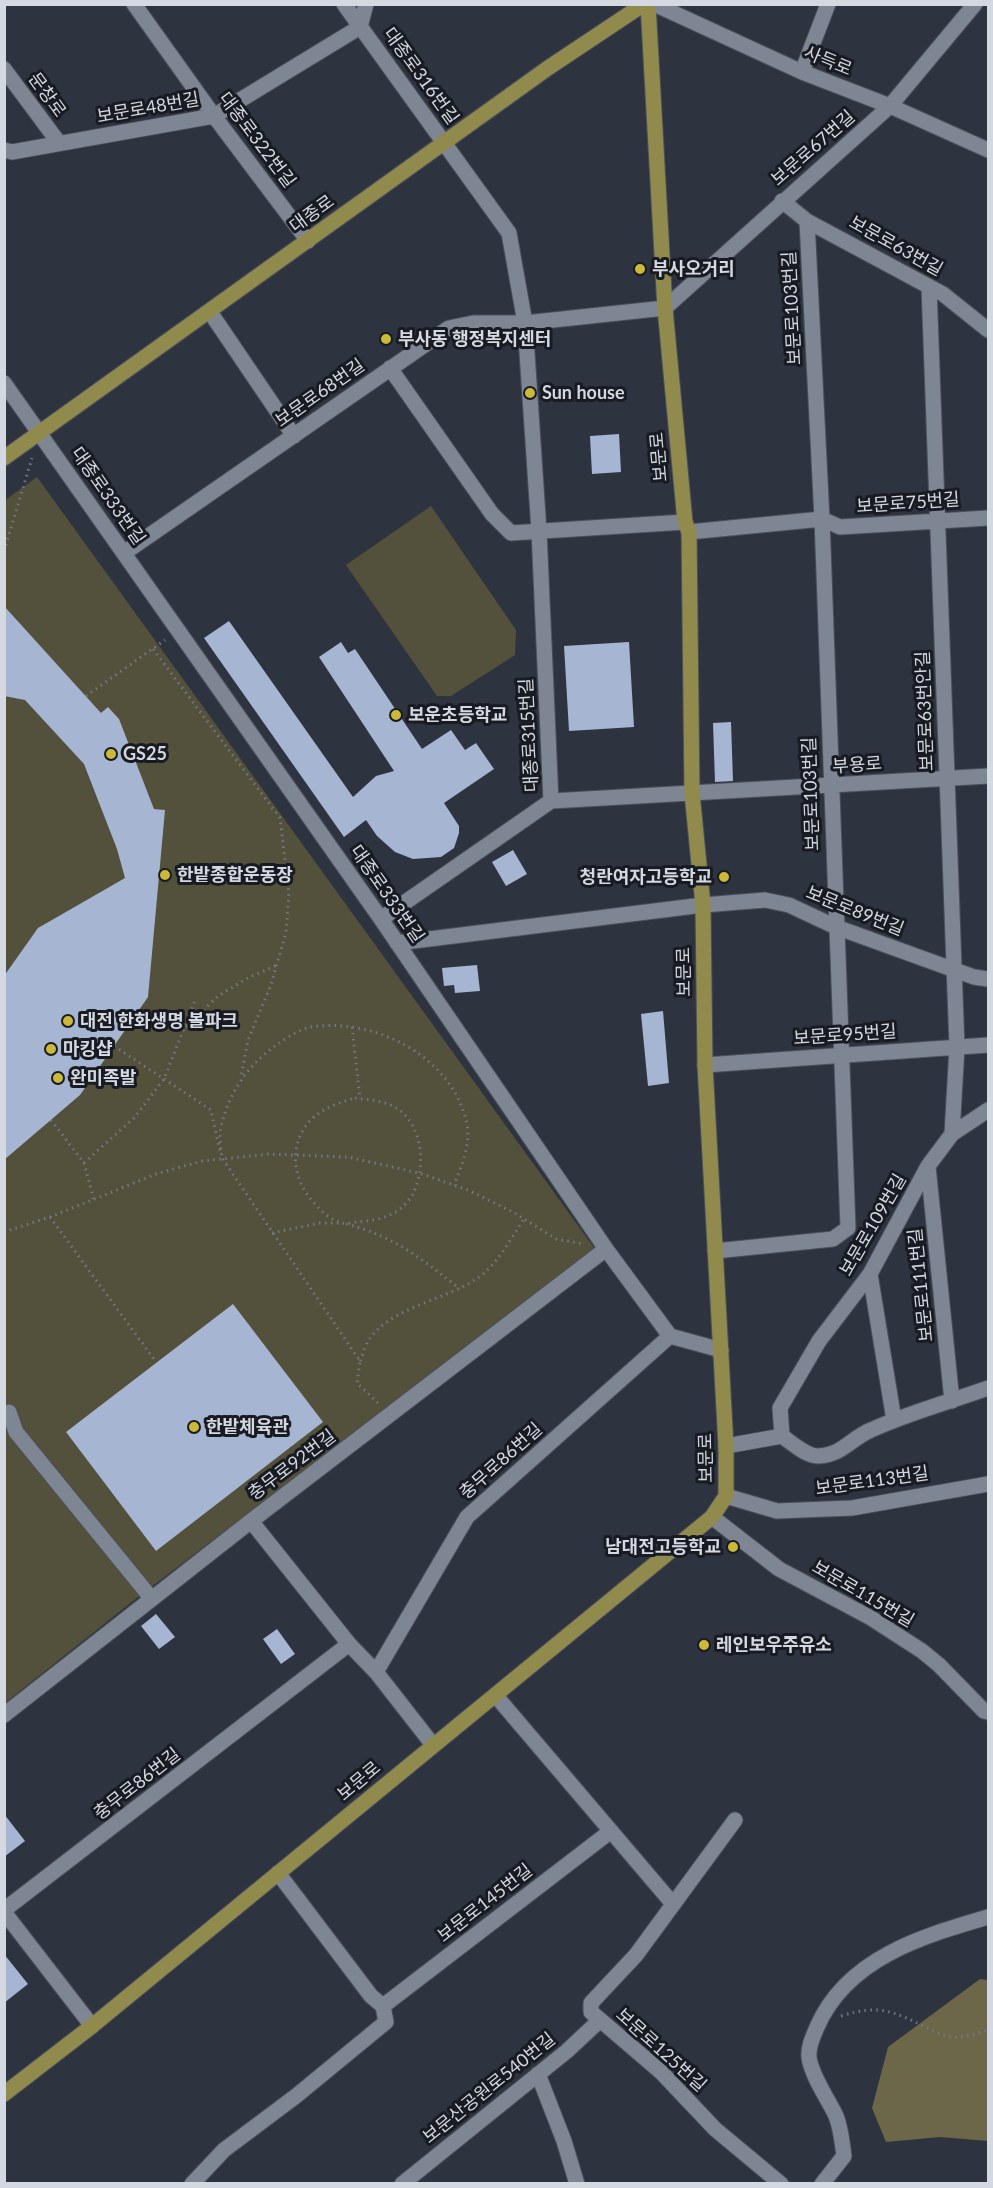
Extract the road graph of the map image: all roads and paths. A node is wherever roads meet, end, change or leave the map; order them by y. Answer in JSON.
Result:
{"nodes":[{"id":1,"x":134,"y":4,"type":"edge"},
{"id":2,"x":344,"y":4,"type":"edge"},
{"id":3,"x":366,"y":4,"type":"edge"},
{"id":4,"x":646,"y":4,"type":"edge"},
{"id":5,"x":654,"y":4,"type":"edge"},
{"id":6,"x":828,"y":4,"type":"edge"},
{"id":7,"x":975,"y":4,"type":"edge"},
{"id":8,"x":360,"y":27,"type":"junction"},
{"id":9,"x":4,"y":69,"type":"edge"},
{"id":10,"x":802,"y":72,"type":"junction"},
{"id":11,"x":890,"y":106,"type":"junction"},
{"id":12,"x":214,"y":116,"type":"junction"},
{"id":13,"x":445,"y":142,"type":"junction"},
{"id":14,"x":59,"y":143,"type":"junction"},
{"id":15,"x":4,"y":150,"type":"edge"},
{"id":16,"x":988,"y":150,"type":"edge"},
{"id":17,"x":782,"y":201,"type":"junction"},
{"id":18,"x":807,"y":221,"type":"junction"},
{"id":19,"x":308,"y":241,"type":"junction"},
{"id":20,"x":929,"y":287,"type":"junction"},
{"id":21,"x":665,"y":308,"type":"junction"},
{"id":22,"x":210,"y":312,"type":"junction"},
{"id":23,"x":525,"y":323,"type":"junction"},
{"id":24,"x":988,"y":330,"type":"edge"},
{"id":25,"x":390,"y":368,"type":"junction"},
{"id":26,"x":4,"y":383,"type":"edge"},
{"id":27,"x":39,"y":433,"type":"junction"},
{"id":28,"x":294,"y":436,"type":"junction"},
{"id":29,"x":4,"y":458,"type":"edge"},
{"id":30,"x":988,"y":518,"type":"edge"},
{"id":31,"x":822,"y":519,"type":"junction"},
{"id":32,"x":937,"y":521,"type":"junction"},
{"id":33,"x":687,"y":527,"type":"junction"},
{"id":34,"x":539,"y":531,"type":"junction"},
{"id":35,"x":4,"y":551,"type":"edge"},
{"id":36,"x":124,"y":553,"type":"junction"},
{"id":37,"x":178,"y":631,"type":"junction"},
{"id":38,"x":153,"y":649,"type":"junction"},
{"id":39,"x":86,"y":696,"type":"dead end"},
{"id":40,"x":988,"y":776,"type":"edge"},
{"id":41,"x":947,"y":779,"type":"junction"},
{"id":42,"x":830,"y":786,"type":"junction"},
{"id":43,"x":692,"y":793,"type":"junction"},
{"id":44,"x":552,"y":801,"type":"junction"},
{"id":45,"x":703,"y":905,"type":"junction"},
{"id":46,"x":381,"y":919,"type":"junction"},
{"id":47,"x":836,"y":927,"type":"junction"},
{"id":48,"x":397,"y":943,"type":"junction"},
{"id":49,"x":277,"y":965,"type":"junction"},
{"id":50,"x":955,"y":970,"type":"junction"},
{"id":51,"x":988,"y":980,"type":"edge"},
{"id":52,"x":196,"y":998,"type":"dead end"},
{"id":53,"x":352,"y":1027,"type":"junction"},
{"id":54,"x":185,"y":1028,"type":"junction"},
{"id":55,"x":988,"y":1045,"type":"edge"},
{"id":56,"x":114,"y":1046,"type":"dead end"},
{"id":57,"x":957,"y":1047,"type":"junction"},
{"id":58,"x":841,"y":1055,"type":"junction"},
{"id":59,"x":705,"y":1065,"type":"junction"},
{"id":60,"x":164,"y":1079,"type":"junction"},
{"id":61,"x":240,"y":1079,"type":"junction"},
{"id":62,"x":360,"y":1099,"type":"junction"},
{"id":63,"x":988,"y":1110,"type":"edge"},
{"id":64,"x":51,"y":1120,"type":"dead end"},
{"id":65,"x":952,"y":1134,"type":"junction"},
{"id":66,"x":294,"y":1155,"type":"junction"},
{"id":67,"x":222,"y":1158,"type":"junction"},
{"id":68,"x":84,"y":1163,"type":"junction"},
{"id":69,"x":928,"y":1166,"type":"junction"},
{"id":70,"x":419,"y":1173,"type":"junction"},
{"id":71,"x":454,"y":1185,"type":"junction"},
{"id":72,"x":94,"y":1200,"type":"junction"},
{"id":73,"x":50,"y":1217,"type":"junction"},
{"id":74,"x":524,"y":1219,"type":"junction"},
{"id":75,"x":342,"y":1223,"type":"junction"},
{"id":76,"x":4,"y":1232,"type":"edge"},
{"id":77,"x":273,"y":1233,"type":"junction"},
{"id":78,"x":606,"y":1249,"type":"junction"},
{"id":79,"x":715,"y":1251,"type":"junction"},
{"id":80,"x":870,"y":1274,"type":"junction"},
{"id":81,"x":460,"y":1289,"type":"junction"},
{"id":82,"x":670,"y":1336,"type":"junction"},
{"id":83,"x":721,"y":1350,"type":"junction"},
{"id":84,"x":360,"y":1361,"type":"junction"},
{"id":85,"x":156,"y":1362,"type":"dead end"},
{"id":86,"x":988,"y":1388,"type":"edge"},
{"id":87,"x":952,"y":1401,"type":"junction"},
{"id":88,"x":9,"y":1412,"type":"dead end"},
{"id":89,"x":391,"y":1414,"type":"junction"},
{"id":90,"x":894,"y":1420,"type":"junction"},
{"id":91,"x":782,"y":1436,"type":"junction"},
{"id":92,"x":726,"y":1446,"type":"junction"},
{"id":93,"x":988,"y":1484,"type":"edge"},
{"id":94,"x":726,"y":1496,"type":"junction"},
{"id":95,"x":712,"y":1517,"type":"junction"},
{"id":96,"x":251,"y":1521,"type":"junction"},
{"id":97,"x":152,"y":1599,"type":"junction"},
{"id":98,"x":349,"y":1644,"type":"junction"},
{"id":99,"x":376,"y":1671,"type":"junction"},
{"id":100,"x":496,"y":1696,"type":"junction"},
{"id":101,"x":988,"y":1712,"type":"edge"},
{"id":102,"x":4,"y":1715,"type":"edge"},
{"id":103,"x":433,"y":1745,"type":"junction"},
{"id":104,"x":735,"y":1820,"type":"dead end"},
{"id":105,"x":611,"y":1831,"type":"junction"},
{"id":106,"x":278,"y":1873,"type":"junction"},
{"id":107,"x":673,"y":1905,"type":"junction"},
{"id":108,"x":4,"y":1911,"type":"edge"},
{"id":109,"x":988,"y":1917,"type":"edge"},
{"id":110,"x":383,"y":2006,"type":"junction"},
{"id":111,"x":599,"y":2021,"type":"junction"},
{"id":112,"x":818,"y":2025,"type":"junction"},
{"id":113,"x":92,"y":2026,"type":"junction"},
{"id":114,"x":988,"y":2030,"type":"edge"},
{"id":115,"x":538,"y":2074,"type":"junction"},
{"id":116,"x":4,"y":2094,"type":"edge"},
{"id":117,"x":192,"y":2184,"type":"edge"},
{"id":118,"x":402,"y":2184,"type":"edge"},
{"id":119,"x":577,"y":2184,"type":"edge"},
{"id":120,"x":781,"y":2184,"type":"edge"},
{"id":121,"x":822,"y":2184,"type":"edge"}],
"edges":[{"from":1,"to":12,"type":"street","name":"대종로322번길"},
{"from":2,"to":8,"type":"street","name":"대종로316번길"},
{"from":3,"to":8,"type":"street"},
{"from":4,"to":13,"type":"main road","name":"대종로"},
{"from":4,"to":21,"type":"main road","name":"보문로"},
{"from":5,"to":10,"type":"street","name":"사득로"},
{"from":6,"to":10,"type":"street"},
{"from":7,"to":11,"type":"street","name":"보문로67번길"},
{"from":8,"to":12,"type":"street","name":"보문로48번길"},
{"from":8,"to":13,"type":"street","name":"대종로316번길"},
{"from":9,"to":14,"type":"street","name":"문창로"},
{"from":10,"to":11,"type":"street","name":"사득로"},
{"from":11,"to":16,"type":"street","name":"사득로"},
{"from":11,"to":17,"type":"street","name":"보문로67번길"},
{"from":12,"to":14,"type":"street","name":"보문로48번길"},
{"from":12,"to":19,"type":"street","name":"대종로322번길"},
{"from":13,"to":19,"type":"main road","name":"대종로"},
{"from":13,"to":23,"type":"street","name":"대종로315번길"},
{"from":14,"to":15,"type":"street","name":"보문로48번길"},
{"from":17,"to":18,"type":"street","name":"보문로63번길"},
{"from":17,"to":21,"type":"street","name":"보문로67번길"},
{"from":18,"to":20,"type":"street","name":"보문로63번길"},
{"from":18,"to":31,"type":"street","name":"보문로103번길"},
{"from":19,"to":22,"type":"main road","name":"대종로"},
{"from":20,"to":24,"type":"street","name":"보문로63번길"},
{"from":20,"to":32,"type":"street","name":"보문로63번안길"},
{"from":21,"to":23,"type":"street","name":"보문로68번길"},
{"from":21,"to":33,"type":"main road","name":"보문로"},
{"from":22,"to":27,"type":"main road","name":"대종로"},
{"from":22,"to":28,"type":"street"},
{"from":23,"to":25,"type":"street","name":"보문로68번길"},
{"from":23,"to":34,"type":"street","name":"대종로315번길"},
{"from":25,"to":28,"type":"street","name":"보문로68번길"},
{"from":25,"to":34,"type":"street"},
{"from":26,"to":27,"type":"street","name":"대종로333번길"},
{"from":27,"to":29,"type":"main road","name":"대종로"},
{"from":27,"to":35,"type":"path"},
{"from":27,"to":36,"type":"street","name":"대종로333번길"},
{"from":28,"to":36,"type":"street","name":"보문로68번길"},
{"from":30,"to":32,"type":"street","name":"보문로75번길"},
{"from":31,"to":32,"type":"street","name":"보문로75번길"},
{"from":31,"to":33,"type":"street","name":"보문로75번길"},
{"from":31,"to":42,"type":"street","name":"보문로103번길"},
{"from":32,"to":41,"type":"street","name":"보문로63번안길"},
{"from":33,"to":34,"type":"street","name":"보문로75번길"},
{"from":33,"to":43,"type":"main road","name":"보문로"},
{"from":34,"to":44,"type":"street","name":"대종로315번길"},
{"from":36,"to":37,"type":"street","name":"대종로333번길"},
{"from":37,"to":38,"type":"path"},
{"from":37,"to":46,"type":"street","name":"대종로333번길"},
{"from":38,"to":39,"type":"path"},
{"from":38,"to":49,"type":"path"},
{"from":40,"to":41,"type":"street","name":"부용로"},
{"from":41,"to":42,"type":"street","name":"부용로"},
{"from":41,"to":50,"type":"street","name":"보문로63번안길"},
{"from":42,"to":43,"type":"street","name":"부용로"},
{"from":42,"to":47,"type":"street","name":"보문로103번길"},
{"from":43,"to":44,"type":"street","name":"부용로"},
{"from":43,"to":45,"type":"main road","name":"보문로"},
{"from":44,"to":46,"type":"street","name":"대종로315번길"},
{"from":45,"to":47,"type":"street","name":"보문로89번길"},
{"from":45,"to":48,"type":"street"},
{"from":45,"to":59,"type":"main road","name":"보문로"},
{"from":46,"to":48,"type":"street","name":"대종로333번길"},
{"from":47,"to":50,"type":"street","name":"보문로89번길"},
{"from":47,"to":58,"type":"street","name":"보문로103번길"},
{"from":48,"to":78,"type":"street","name":"대종로333번길"},
{"from":49,"to":54,"type":"path"},
{"from":49,"to":61,"type":"path"},
{"from":50,"to":51,"type":"street","name":"보문로89번길"},
{"from":50,"to":57,"type":"street","name":"보문로63번안길"},
{"from":52,"to":54,"type":"path"},
{"from":53,"to":61,"type":"path"},
{"from":53,"to":62,"type":"path"},
{"from":53,"to":71,"type":"path"},
{"from":54,"to":60,"type":"path"},
{"from":55,"to":57,"type":"street","name":"보문로95번길"},
{"from":56,"to":60,"type":"path"},
{"from":57,"to":58,"type":"street","name":"보문로95번길"},
{"from":57,"to":65,"type":"street","name":"보문로63번안길"},
{"from":58,"to":59,"type":"street","name":"보문로95번길"},
{"from":58,"to":79,"type":"street","name":"보문로103번길"},
{"from":59,"to":79,"type":"main road","name":"보문로"},
{"from":60,"to":67,"type":"path"},
{"from":60,"to":68,"type":"path"},
{"from":61,"to":67,"type":"path"},
{"from":62,"to":66,"type":"path"},
{"from":62,"to":70,"type":"path"},
{"from":63,"to":65,"type":"street","name":"보문로109번길"},
{"from":64,"to":68,"type":"path"},
{"from":65,"to":69,"type":"street","name":"보문로109번길"},
{"from":66,"to":67,"type":"path"},
{"from":66,"to":70,"type":"path"},
{"from":66,"to":75,"type":"path"},
{"from":67,"to":72,"type":"path"},
{"from":67,"to":77,"type":"path"},
{"from":68,"to":72,"type":"path"},
{"from":69,"to":80,"type":"street","name":"보문로109번길"},
{"from":69,"to":87,"type":"street","name":"보문로111번길"},
{"from":70,"to":71,"type":"path"},
{"from":70,"to":75,"type":"path"},
{"from":71,"to":74,"type":"path"},
{"from":72,"to":73,"type":"path"},
{"from":73,"to":76,"type":"path"},
{"from":73,"to":85,"type":"path"},
{"from":74,"to":78,"type":"path"},
{"from":74,"to":81,"type":"path"},
{"from":75,"to":77,"type":"path"},
{"from":75,"to":81,"type":"path"},
{"from":77,"to":84,"type":"path"},
{"from":78,"to":82,"type":"street","name":"대종로333번길"},
{"from":78,"to":89,"type":"street","name":"충무로92번길"},
{"from":79,"to":83,"type":"main road","name":"보문로"},
{"from":80,"to":90,"type":"street"},
{"from":80,"to":91,"type":"street","name":"보문로109번길"},
{"from":81,"to":84,"type":"path"},
{"from":82,"to":83,"type":"street"},
{"from":82,"to":99,"type":"street","name":"충무로86번길"},
{"from":83,"to":92,"type":"main road","name":"보문로"},
{"from":84,"to":89,"type":"path"},
{"from":86,"to":87,"type":"street"},
{"from":87,"to":90,"type":"street"},
{"from":88,"to":97,"type":"street"},
{"from":89,"to":96,"type":"street","name":"충무로92번길"},
{"from":90,"to":91,"type":"street"},
{"from":91,"to":92,"type":"street"},
{"from":92,"to":94,"type":"main road","name":"보문로"},
{"from":93,"to":94,"type":"street","name":"보문로113번길"},
{"from":94,"to":95,"type":"main road","name":"보문로"},
{"from":95,"to":100,"type":"main road","name":"보문로"},
{"from":95,"to":101,"type":"street","name":"보문로115번길"},
{"from":96,"to":97,"type":"street","name":"충무로92번길"},
{"from":96,"to":98,"type":"street"},
{"from":97,"to":102,"type":"street","name":"충무로92번길"},
{"from":98,"to":99,"type":"street"},
{"from":98,"to":108,"type":"street","name":"충무로86번길"},
{"from":99,"to":103,"type":"street"},
{"from":100,"to":103,"type":"main road","name":"보문로"},
{"from":100,"to":105,"type":"street"},
{"from":103,"to":106,"type":"main road","name":"보문로"},
{"from":104,"to":107,"type":"street","name":"보문로125번길"},
{"from":105,"to":107,"type":"street"},
{"from":105,"to":110,"type":"street","name":"보문로145번길"},
{"from":106,"to":110,"type":"street"},
{"from":106,"to":113,"type":"main road","name":"보문로"},
{"from":107,"to":111,"type":"street","name":"보문로125번길"},
{"from":108,"to":113,"type":"street"},
{"from":109,"to":112,"type":"street"},
{"from":110,"to":117,"type":"street"},
{"from":111,"to":115,"type":"street","name":"보문산공원로540번길"},
{"from":111,"to":120,"type":"street","name":"보문로125번길"},
{"from":112,"to":114,"type":"path"},
{"from":112,"to":121,"type":"street"},
{"from":113,"to":116,"type":"main road","name":"보문로"},
{"from":115,"to":118,"type":"street","name":"보문산공원로540번길"},
{"from":115,"to":119,"type":"street"}]}
